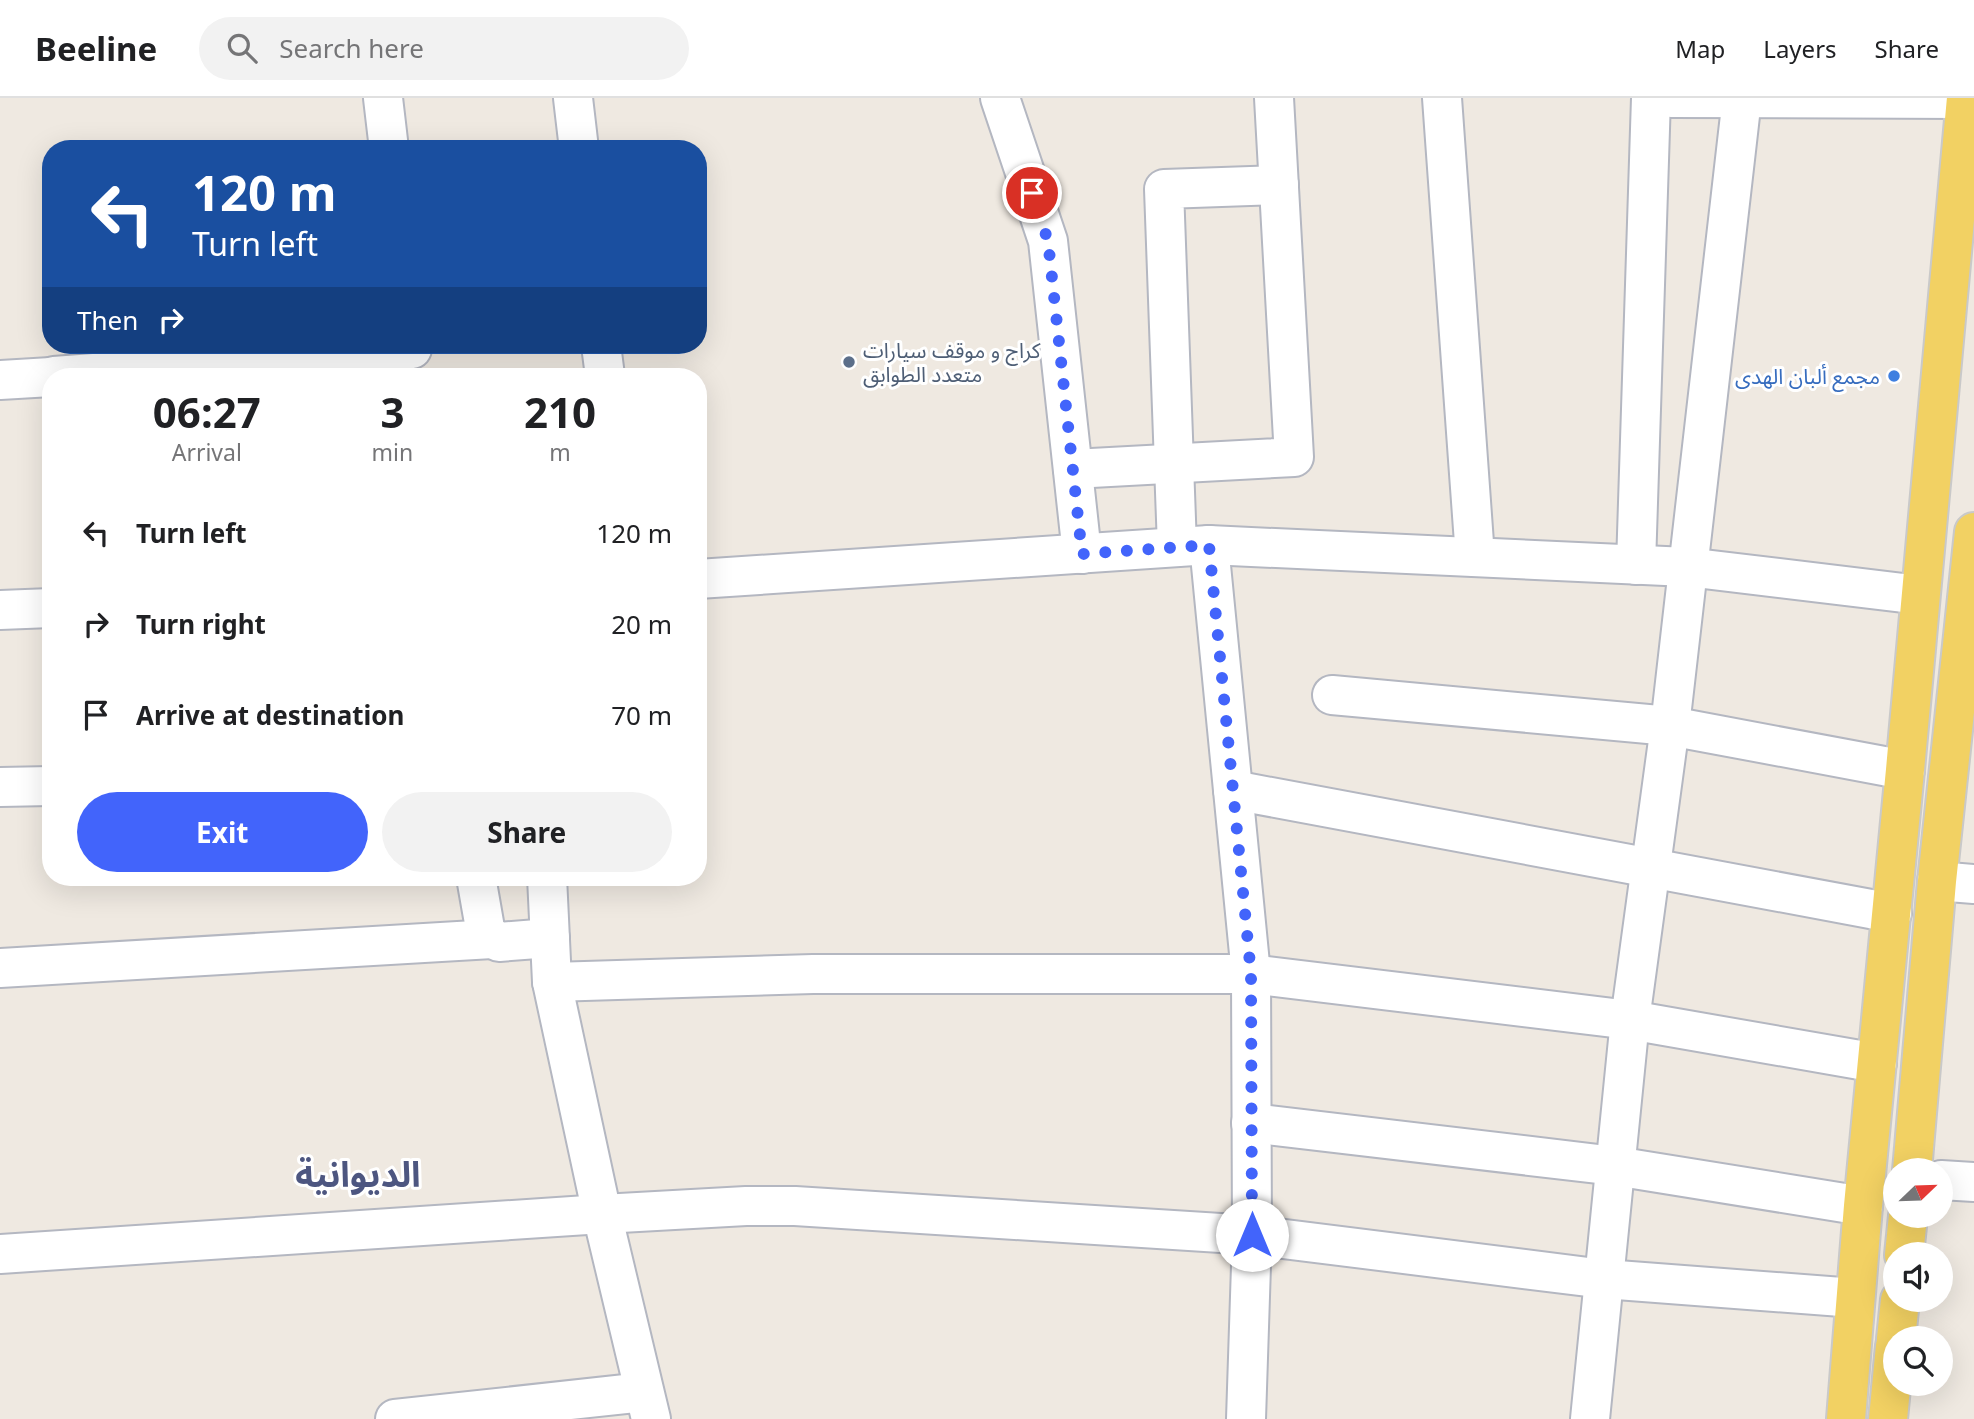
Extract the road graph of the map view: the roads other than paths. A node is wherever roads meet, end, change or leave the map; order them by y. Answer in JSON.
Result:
{"nodes":[{"id":1,"x":383,"y":98,"type":"edge"},
{"id":2,"x":573,"y":98,"type":"edge"},
{"id":3,"x":1000,"y":98,"type":"edge"},
{"id":4,"x":1274,"y":98,"type":"edge"},
{"id":5,"x":1442,"y":98,"type":"edge"},
{"id":6,"x":1651,"y":98,"type":"edge"},
{"id":7,"x":1671,"y":98,"type":"edge"},
{"id":8,"x":1742,"y":99,"type":"edge"},
{"id":9,"x":1966,"y":99,"type":"edge"},
{"id":10,"x":388,"y":140,"type":"edge"},
{"id":11,"x":578,"y":140,"type":"edge"},
{"id":12,"x":1279,"y":185,"type":"junction"},
{"id":13,"x":413,"y":357,"type":"edge"},
{"id":14,"x":204,"y":368,"type":"edge"},
{"id":15,"x":42,"y":377,"type":"edge"},
{"id":16,"x":0,"y":380,"type":"edge"},
{"id":17,"x":1174,"y":463,"type":"junction"},
{"id":18,"x":1073,"y":469,"type":"junction"},
{"id":19,"x":1974,"y":532,"type":"edge"},
{"id":20,"x":1193,"y":546,"type":"junction"},
{"id":21,"x":1082,"y":554,"type":"junction"},
{"id":22,"x":1475,"y":557,"type":"junction"},
{"id":23,"x":1636,"y":565,"type":"junction"},
{"id":24,"x":1687,"y":567,"type":"junction"},
{"id":25,"x":707,"y":578,"type":"edge"},
{"id":26,"x":1972,"y":582,"type":"edge"},
{"id":27,"x":1920,"y":595,"type":"junction"},
{"id":28,"x":42,"y":608,"type":"edge"},
{"id":29,"x":0,"y":610,"type":"edge"},
{"id":30,"x":1332,"y":695,"type":"dead end"},
{"id":31,"x":1670,"y":726,"type":"junction"},
{"id":32,"x":1905,"y":770,"type":"junction"},
{"id":33,"x":42,"y":786,"type":"edge"},
{"id":34,"x":0,"y":788,"type":"edge"},
{"id":35,"x":1233,"y":790,"type":"junction"},
{"id":36,"x":1650,"y":866,"type":"junction"},
{"id":37,"x":1956,"y":883,"type":"edge"},
{"id":38,"x":477,"y":886,"type":"edge"},
{"id":39,"x":547,"y":886,"type":"edge"},
{"id":40,"x":1892,"y":913,"type":"junction"},
{"id":41,"x":550,"y":938,"type":"junction"},
{"id":42,"x":492,"y":939,"type":"junction"},
{"id":43,"x":0,"y":968,"type":"edge"},
{"id":44,"x":1251,"y":974,"type":"junction"},
{"id":45,"x":552,"y":982,"type":"junction"},
{"id":46,"x":1630,"y":1020,"type":"junction"},
{"id":47,"x":1877,"y":1063,"type":"junction"},
{"id":48,"x":1251,"y":1124,"type":"junction"},
{"id":49,"x":1914,"y":1158,"type":"edge"},
{"id":50,"x":1615,"y":1166,"type":"junction"},
{"id":51,"x":1953,"y":1181,"type":"edge"},
{"id":52,"x":1974,"y":1182,"type":"edge"},
{"id":53,"x":1863,"y":1206,"type":"junction"},
{"id":54,"x":602,"y":1214,"type":"junction"},
{"id":55,"x":1252,"y":1235,"type":"junction"},
{"id":56,"x":0,"y":1254,"type":"edge"},
{"id":57,"x":1604,"y":1279,"type":"junction"},
{"id":58,"x":1855,"y":1298,"type":"junction"},
{"id":59,"x":1890,"y":1396,"type":"edge"},
{"id":60,"x":647,"y":1405,"type":"edge"},
{"id":61,"x":395,"y":1419,"type":"edge"},
{"id":62,"x":1247,"y":1419,"type":"edge"},
{"id":63,"x":1590,"y":1419,"type":"edge"},
{"id":64,"x":1846,"y":1419,"type":"edge"},
{"id":65,"x":1888,"y":1419,"type":"edge"}],
"edges":[{"from":1,"to":10,"type":"street"},
{"from":2,"to":11,"type":"street"},
{"from":3,"to":18,"type":"street"},
{"from":4,"to":12,"type":"street"},
{"from":5,"to":22,"type":"street"},
{"from":6,"to":23,"type":"street"},
{"from":7,"to":8,"type":"street"},
{"from":8,"to":9,"type":"street"},
{"from":8,"to":24,"type":"street"},
{"from":9,"to":27,"type":"main road"},
{"from":12,"to":17,"type":"street"},
{"from":12,"to":17,"type":"street"},
{"from":13,"to":14,"type":"street"},
{"from":15,"to":16,"type":"street"},
{"from":17,"to":18,"type":"street"},
{"from":17,"to":20,"type":"street"},
{"from":18,"to":21,"type":"street"},
{"from":19,"to":26,"type":"main road"},
{"from":20,"to":21,"type":"street"},
{"from":20,"to":22,"type":"street"},
{"from":20,"to":35,"type":"street"},
{"from":21,"to":25,"type":"street"},
{"from":22,"to":23,"type":"street"},
{"from":23,"to":24,"type":"street"},
{"from":24,"to":27,"type":"street"},
{"from":24,"to":31,"type":"street"},
{"from":26,"to":37,"type":"main road"},
{"from":27,"to":32,"type":"main road"},
{"from":28,"to":29,"type":"street"},
{"from":30,"to":31,"type":"street"},
{"from":31,"to":32,"type":"street"},
{"from":31,"to":36,"type":"street"},
{"from":32,"to":40,"type":"main road"},
{"from":33,"to":34,"type":"street"},
{"from":35,"to":36,"type":"street"},
{"from":35,"to":44,"type":"street"},
{"from":36,"to":40,"type":"street"},
{"from":36,"to":46,"type":"street"},
{"from":37,"to":49,"type":"main road"},
{"from":38,"to":42,"type":"street"},
{"from":39,"to":41,"type":"street"},
{"from":40,"to":47,"type":"main road"},
{"from":41,"to":42,"type":"street"},
{"from":41,"to":45,"type":"street"},
{"from":42,"to":43,"type":"street"},
{"from":44,"to":45,"type":"street"},
{"from":44,"to":46,"type":"street"},
{"from":44,"to":48,"type":"street"},
{"from":45,"to":54,"type":"street"},
{"from":46,"to":47,"type":"street"},
{"from":46,"to":50,"type":"street"},
{"from":47,"to":53,"type":"main road"},
{"from":48,"to":50,"type":"street"},
{"from":48,"to":55,"type":"street"},
{"from":50,"to":53,"type":"street"},
{"from":50,"to":57,"type":"street"},
{"from":51,"to":52,"type":"street"},
{"from":53,"to":58,"type":"main road"},
{"from":54,"to":55,"type":"street"},
{"from":54,"to":56,"type":"street"},
{"from":54,"to":60,"type":"street"},
{"from":55,"to":57,"type":"street"},
{"from":55,"to":62,"type":"street"},
{"from":57,"to":58,"type":"street"},
{"from":57,"to":63,"type":"street"},
{"from":58,"to":64,"type":"main road"},
{"from":59,"to":65,"type":"main road"},
{"from":60,"to":61,"type":"street"}]}
